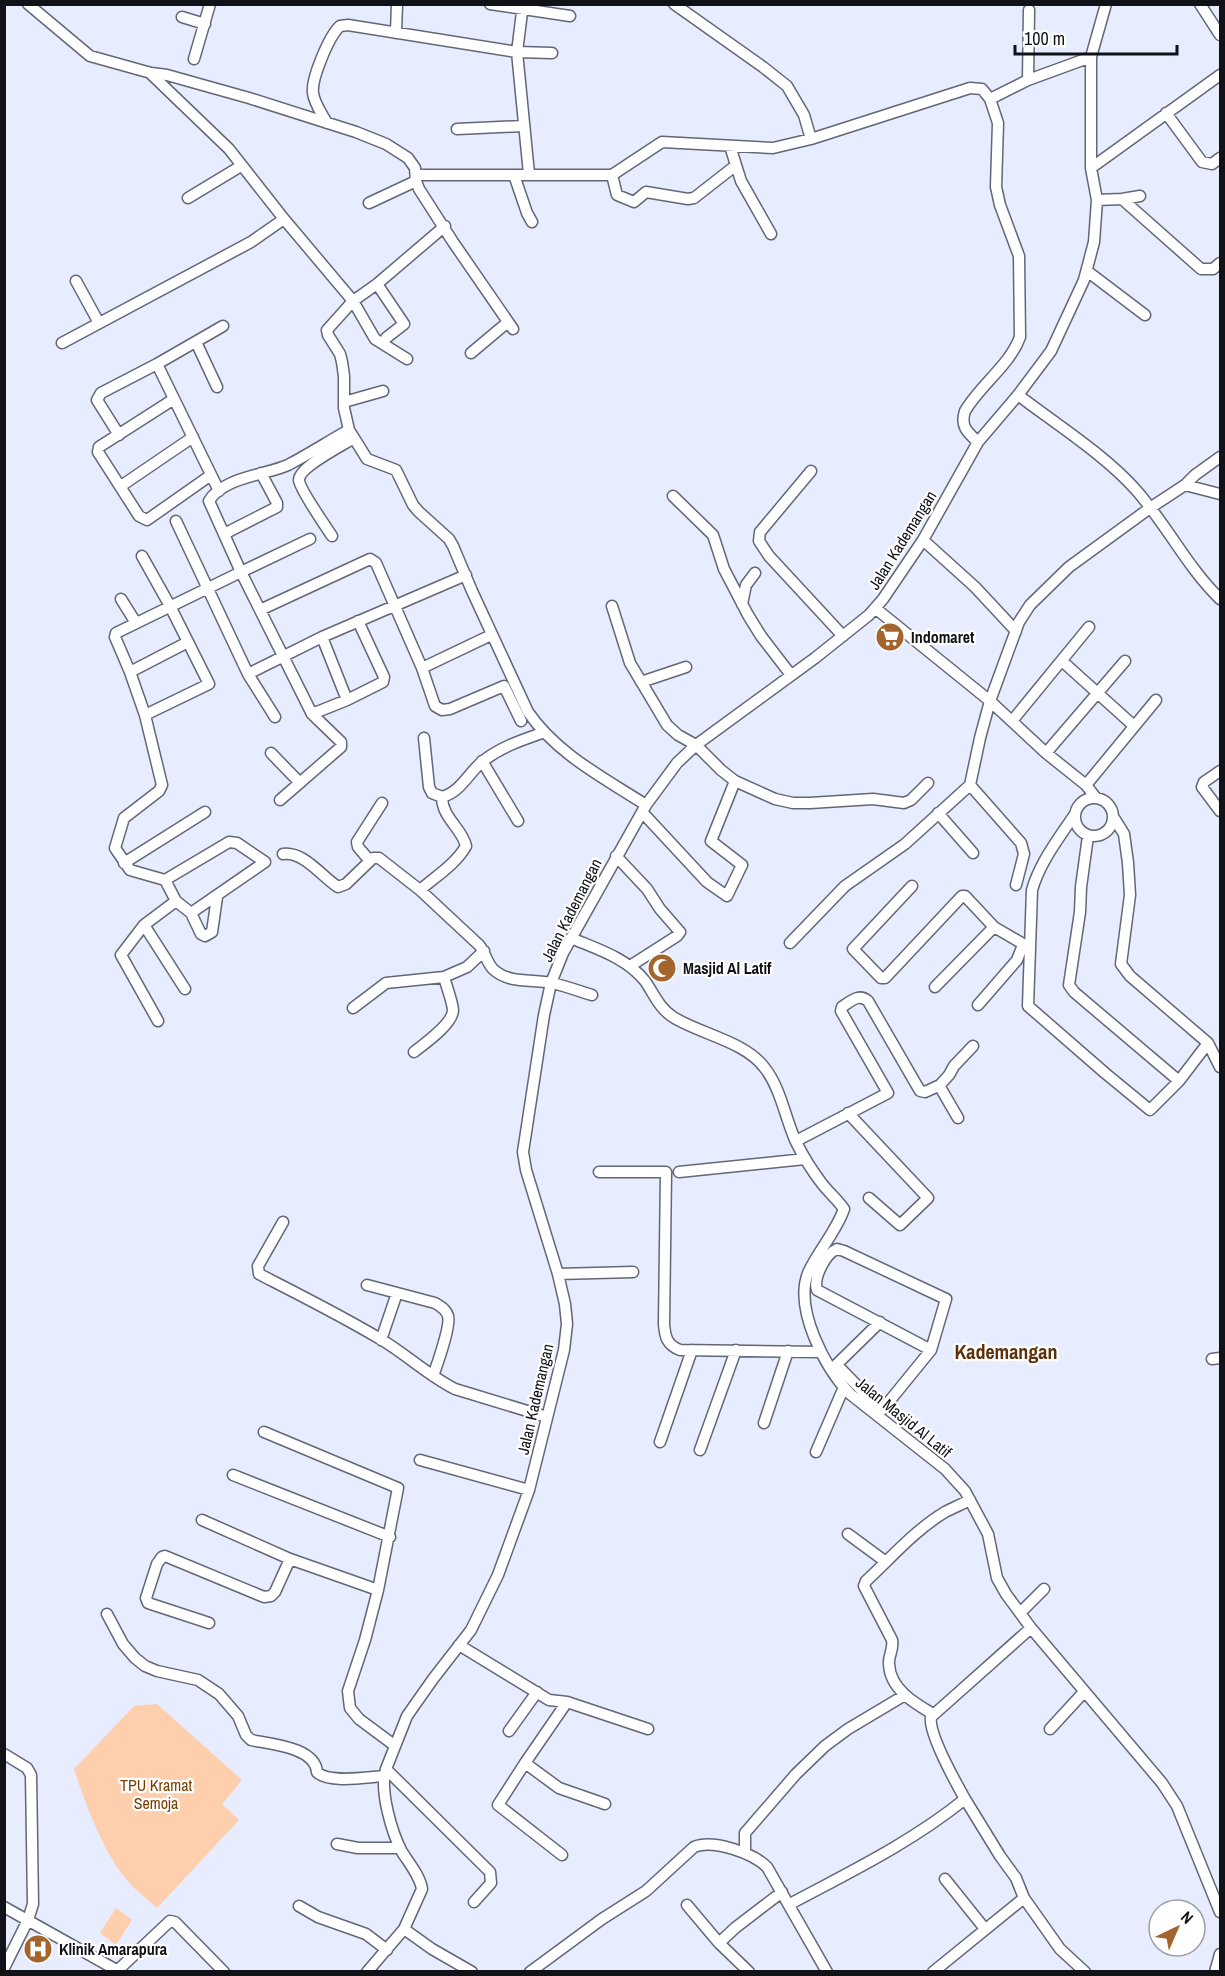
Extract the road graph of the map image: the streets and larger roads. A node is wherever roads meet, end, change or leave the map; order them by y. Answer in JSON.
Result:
{"nodes":[{"id":1,"x":28,"y":4,"type":"edge"},
{"id":2,"x":210,"y":4,"type":"edge"},
{"id":3,"x":397,"y":4,"type":"edge"},
{"id":4,"x":490,"y":4,"type":"edge"},
{"id":5,"x":674,"y":4,"type":"edge"},
{"id":6,"x":1106,"y":4,"type":"edge"},
{"id":7,"x":1200,"y":4,"type":"edge"},
{"id":8,"x":523,"y":7,"type":"edge"},
{"id":9,"x":1029,"y":10,"type":"dead end"},
{"id":10,"x":570,"y":16,"type":"dead end"},
{"id":11,"x":182,"y":17,"type":"dead end"},
{"id":12,"x":205,"y":24,"type":"junction"},
{"id":13,"x":396,"y":33,"type":"junction"},
{"id":14,"x":1221,"y":34,"type":"edge"},
{"id":15,"x":517,"y":52,"type":"junction"},
{"id":16,"x":552,"y":53,"type":"dead end"},
{"id":17,"x":1091,"y":57,"type":"junction"},
{"id":18,"x":194,"y":59,"type":"dead end"},
{"id":19,"x":151,"y":74,"type":"junction"},
{"id":20,"x":1221,"y":75,"type":"edge"},
{"id":21,"x":1028,"y":80,"type":"junction"},
{"id":22,"x":990,"y":99,"type":"junction"},
{"id":23,"x":1166,"y":113,"type":"junction"},
{"id":24,"x":327,"y":123,"type":"junction"},
{"id":25,"x":523,"y":126,"type":"junction"},
{"id":26,"x":457,"y":129,"type":"dead end"},
{"id":27,"x":811,"y":139,"type":"junction"},
{"id":28,"x":730,"y":146,"type":"junction"},
{"id":29,"x":1221,"y":158,"type":"edge"},
{"id":30,"x":241,"y":166,"type":"junction"},
{"id":31,"x":735,"y":166,"type":"junction"},
{"id":32,"x":1091,"y":168,"type":"junction"},
{"id":33,"x":529,"y":174,"type":"junction"},
{"id":34,"x":514,"y":175,"type":"junction"},
{"id":35,"x":612,"y":175,"type":"junction"},
{"id":36,"x":416,"y":178,"type":"junction"},
{"id":37,"x":1140,"y":196,"type":"dead end"},
{"id":38,"x":188,"y":198,"type":"dead end"},
{"id":39,"x":1122,"y":199,"type":"junction"},
{"id":40,"x":1097,"y":200,"type":"junction"},
{"id":41,"x":369,"y":203,"type":"dead end"},
{"id":42,"x":284,"y":219,"type":"junction"},
{"id":43,"x":532,"y":222,"type":"dead end"},
{"id":44,"x":445,"y":226,"type":"junction"},
{"id":45,"x":771,"y":234,"type":"dead end"},
{"id":46,"x":1221,"y":263,"type":"edge"},
{"id":47,"x":1087,"y":271,"type":"junction"},
{"id":48,"x":76,"y":281,"type":"dead end"},
{"id":49,"x":377,"y":284,"type":"junction"},
{"id":50,"x":352,"y":301,"type":"junction"},
{"id":51,"x":1145,"y":315,"type":"dead end"},
{"id":52,"x":99,"y":323,"type":"junction"},
{"id":53,"x":223,"y":326,"type":"dead end"},
{"id":54,"x":386,"y":338,"type":"dead end"},
{"id":55,"x":196,"y":342,"type":"junction"},
{"id":56,"x":62,"y":343,"type":"dead end"},
{"id":57,"x":471,"y":353,"type":"dead end"},
{"id":58,"x":407,"y":359,"type":"dead end"},
{"id":59,"x":158,"y":364,"type":"junction"},
{"id":60,"x":218,"y":387,"type":"dead end"},
{"id":61,"x":383,"y":391,"type":"dead end"},
{"id":62,"x":1018,"y":395,"type":"junction"},
{"id":63,"x":174,"y":399,"type":"junction"},
{"id":64,"x":344,"y":402,"type":"junction"},
{"id":65,"x":352,"y":434,"type":"junction"},
{"id":66,"x":119,"y":435,"type":"junction"},
{"id":67,"x":193,"y":437,"type":"junction"},
{"id":68,"x":978,"y":442,"type":"junction"},
{"id":69,"x":1221,"y":457,"type":"edge"},
{"id":70,"x":811,"y":471,"type":"dead end"},
{"id":71,"x":261,"y":473,"type":"junction"},
{"id":72,"x":211,"y":475,"type":"junction"},
{"id":73,"x":1185,"y":485,"type":"junction"},
{"id":74,"x":121,"y":486,"type":"junction"},
{"id":75,"x":219,"y":491,"type":"junction"},
{"id":76,"x":1221,"y":494,"type":"edge"},
{"id":77,"x":673,"y":496,"type":"dead end"},
{"id":78,"x":1150,"y":508,"type":"junction"},
{"id":79,"x":176,"y":521,"type":"dead end"},
{"id":80,"x":224,"y":534,"type":"junction"},
{"id":81,"x":332,"y":536,"type":"dead end"},
{"id":82,"x":310,"y":539,"type":"dead end"},
{"id":83,"x":923,"y":540,"type":"junction"},
{"id":84,"x":142,"y":556,"type":"dead end"},
{"id":85,"x":241,"y":572,"type":"junction"},
{"id":86,"x":755,"y":573,"type":"dead end"},
{"id":87,"x":466,"y":575,"type":"junction"},
{"id":88,"x":208,"y":588,"type":"junction"},
{"id":89,"x":121,"y":599,"type":"dead end"},
{"id":90,"x":1221,"y":599,"type":"edge"},
{"id":91,"x":742,"y":604,"type":"junction"},
{"id":92,"x":170,"y":606,"type":"junction"},
{"id":93,"x":394,"y":606,"type":"junction"},
{"id":94,"x":612,"y":606,"type":"dead end"},
{"id":95,"x":875,"y":608,"type":"junction"},
{"id":96,"x":260,"y":610,"type":"junction"},
{"id":97,"x":358,"y":621,"type":"junction"},
{"id":98,"x":136,"y":622,"type":"junction"},
{"id":99,"x":1089,"y":627,"type":"dead end"},
{"id":100,"x":1016,"y":631,"type":"junction"},
{"id":101,"x":843,"y":636,"type":"junction"},
{"id":102,"x":322,"y":637,"type":"junction"},
{"id":103,"x":487,"y":637,"type":"dead end"},
{"id":104,"x":188,"y":642,"type":"junction"},
{"id":105,"x":282,"y":657,"type":"junction"},
{"id":106,"x":1125,"y":660,"type":"dead end"},
{"id":107,"x":1062,"y":661,"type":"junction"},
{"id":108,"x":686,"y":667,"type":"dead end"},
{"id":109,"x":422,"y":668,"type":"junction"},
{"id":110,"x":130,"y":672,"type":"junction"},
{"id":111,"x":248,"y":674,"type":"junction"},
{"id":112,"x":791,"y":675,"type":"junction"},
{"id":113,"x":640,"y":682,"type":"junction"},
{"id":114,"x":1097,"y":693,"type":"junction"},
{"id":115,"x":347,"y":700,"type":"junction"},
{"id":116,"x":1156,"y":700,"type":"dead end"},
{"id":117,"x":990,"y":701,"type":"junction"},
{"id":118,"x":312,"y":714,"type":"junction"},
{"id":119,"x":145,"y":715,"type":"junction"},
{"id":120,"x":275,"y":717,"type":"dead end"},
{"id":121,"x":521,"y":721,"type":"dead end"},
{"id":122,"x":1012,"y":721,"type":"junction"},
{"id":123,"x":1134,"y":726,"type":"junction"},
{"id":124,"x":542,"y":733,"type":"junction"},
{"id":125,"x":424,"y":738,"type":"dead end"},
{"id":126,"x":696,"y":745,"type":"junction"},
{"id":127,"x":271,"y":753,"type":"dead end"},
{"id":128,"x":1046,"y":753,"type":"junction"},
{"id":129,"x":482,"y":762,"type":"junction"},
{"id":130,"x":1221,"y":771,"type":"edge"},
{"id":131,"x":735,"y":781,"type":"junction"},
{"id":132,"x":300,"y":783,"type":"junction"},
{"id":133,"x":928,"y":783,"type":"dead end"},
{"id":134,"x":970,"y":785,"type":"junction"},
{"id":135,"x":1086,"y":785,"type":"junction"},
{"id":136,"x":442,"y":797,"type":"junction"},
{"id":137,"x":1096,"y":798,"type":"junction"},
{"id":138,"x":280,"y":800,"type":"dead end"},
{"id":139,"x":382,"y":803,"type":"dead end"},
{"id":140,"x":644,"y":808,"type":"junction"},
{"id":141,"x":1221,"y":811,"type":"edge"},
{"id":142,"x":205,"y":812,"type":"dead end"},
{"id":143,"x":938,"y":813,"type":"junction"},
{"id":144,"x":1075,"y":814,"type":"junction"},
{"id":145,"x":1114,"y":818,"type":"junction"},
{"id":146,"x":518,"y":821,"type":"dead end"},
{"id":147,"x":1088,"y":836,"type":"junction"},
{"id":148,"x":973,"y":853,"type":"dead end"},
{"id":149,"x":283,"y":854,"type":"dead end"},
{"id":150,"x":616,"y":856,"type":"junction"},
{"id":151,"x":370,"y":861,"type":"junction"},
{"id":152,"x":124,"y":863,"type":"junction"},
{"id":153,"x":165,"y":880,"type":"junction"},
{"id":154,"x":1016,"y":885,"type":"dead end"},
{"id":155,"x":912,"y":886,"type":"dead end"},
{"id":156,"x":420,"y":890,"type":"junction"},
{"id":157,"x":217,"y":897,"type":"junction"},
{"id":158,"x":176,"y":901,"type":"junction"},
{"id":159,"x":191,"y":913,"type":"junction"},
{"id":160,"x":144,"y":925,"type":"junction"},
{"id":161,"x":994,"y":927,"type":"junction"},
{"id":162,"x":571,"y":938,"type":"junction"},
{"id":163,"x":790,"y":942,"type":"dead end"},
{"id":164,"x":1026,"y":947,"type":"junction"},
{"id":165,"x":484,"y":951,"type":"junction"},
{"id":166,"x":630,"y":966,"type":"junction"},
{"id":167,"x":444,"y":977,"type":"junction"},
{"id":168,"x":551,"y":983,"type":"junction"},
{"id":169,"x":935,"y":987,"type":"dead end"},
{"id":170,"x":185,"y":989,"type":"dead end"},
{"id":171,"x":592,"y":995,"type":"dead end"},
{"id":172,"x":978,"y":1005,"type":"dead end"},
{"id":173,"x":353,"y":1008,"type":"dead end"},
{"id":174,"x":158,"y":1021,"type":"dead end"},
{"id":175,"x":1208,"y":1043,"type":"junction"},
{"id":176,"x":973,"y":1046,"type":"dead end"},
{"id":177,"x":414,"y":1052,"type":"dead end"},
{"id":178,"x":1221,"y":1066,"type":"edge"},
{"id":179,"x":1179,"y":1081,"type":"junction"},
{"id":180,"x":939,"y":1086,"type":"junction"},
{"id":181,"x":848,"y":1113,"type":"junction"},
{"id":182,"x":958,"y":1118,"type":"dead end"},
{"id":183,"x":796,"y":1141,"type":"junction"},
{"id":184,"x":805,"y":1159,"type":"junction"},
{"id":185,"x":599,"y":1172,"type":"dead end"},
{"id":186,"x":679,"y":1172,"type":"dead end"},
{"id":187,"x":869,"y":1198,"type":"dead end"},
{"id":188,"x":283,"y":1222,"type":"dead end"},
{"id":189,"x":633,"y":1272,"type":"dead end"},
{"id":190,"x":558,"y":1274,"type":"junction"},
{"id":191,"x":367,"y":1285,"type":"dead end"},
{"id":192,"x":397,"y":1293,"type":"junction"},
{"id":193,"x":880,"y":1322,"type":"junction"},
{"id":194,"x":381,"y":1340,"type":"junction"},
{"id":195,"x":692,"y":1350,"type":"junction"},
{"id":196,"x":736,"y":1350,"type":"junction"},
{"id":197,"x":931,"y":1350,"type":"junction"},
{"id":198,"x":788,"y":1351,"type":"junction"},
{"id":199,"x":820,"y":1352,"type":"junction"},
{"id":200,"x":834,"y":1367,"type":"junction"},
{"id":201,"x":433,"y":1376,"type":"junction"},
{"id":202,"x":843,"y":1387,"type":"junction"},
{"id":203,"x":547,"y":1417,"type":"junction"},
{"id":204,"x":764,"y":1423,"type":"dead end"},
{"id":205,"x":264,"y":1432,"type":"dead end"},
{"id":206,"x":660,"y":1442,"type":"dead end"},
{"id":207,"x":700,"y":1450,"type":"dead end"},
{"id":208,"x":816,"y":1452,"type":"dead end"},
{"id":209,"x":420,"y":1460,"type":"dead end"},
{"id":210,"x":233,"y":1475,"type":"dead end"},
{"id":211,"x":529,"y":1490,"type":"junction"},
{"id":212,"x":970,"y":1500,"type":"junction"},
{"id":213,"x":202,"y":1520,"type":"dead end"},
{"id":214,"x":848,"y":1534,"type":"dead end"},
{"id":215,"x":390,"y":1537,"type":"junction"},
{"id":216,"x":290,"y":1559,"type":"junction"},
{"id":217,"x":886,"y":1562,"type":"junction"},
{"id":218,"x":1044,"y":1589,"type":"dead end"},
{"id":219,"x":378,"y":1590,"type":"junction"},
{"id":220,"x":1020,"y":1613,"type":"junction"},
{"id":221,"x":107,"y":1614,"type":"dead end"},
{"id":222,"x":209,"y":1623,"type":"dead end"},
{"id":223,"x":1031,"y":1628,"type":"junction"},
{"id":224,"x":459,"y":1645,"type":"junction"},
{"id":225,"x":537,"y":1692,"type":"junction"},
{"id":226,"x":1084,"y":1692,"type":"junction"},
{"id":227,"x":905,"y":1695,"type":"junction"},
{"id":228,"x":567,"y":1702,"type":"junction"},
{"id":229,"x":933,"y":1714,"type":"junction"},
{"id":230,"x":648,"y":1728,"type":"dead end"},
{"id":231,"x":1050,"y":1729,"type":"dead end"},
{"id":232,"x":509,"y":1731,"type":"dead end"},
{"id":233,"x":394,"y":1745,"type":"junction"},
{"id":234,"x":4,"y":1754,"type":"edge"},
{"id":235,"x":525,"y":1762,"type":"junction"},
{"id":236,"x":385,"y":1772,"type":"junction"},
{"id":237,"x":965,"y":1799,"type":"junction"},
{"id":238,"x":605,"y":1804,"type":"dead end"},
{"id":239,"x":337,"y":1844,"type":"dead end"},
{"id":240,"x":400,"y":1848,"type":"junction"},
{"id":241,"x":745,"y":1853,"type":"junction"},
{"id":242,"x":562,"y":1855,"type":"dead end"},
{"id":243,"x":945,"y":1880,"type":"dead end"},
{"id":244,"x":782,"y":1892,"type":"junction"},
{"id":245,"x":1024,"y":1899,"type":"junction"},
{"id":246,"x":474,"y":1902,"type":"dead end"},
{"id":247,"x":790,"y":1904,"type":"junction"},
{"id":248,"x":687,"y":1905,"type":"dead end"},
{"id":249,"x":299,"y":1906,"type":"dead end"},
{"id":250,"x":4,"y":1907,"type":"edge"},
{"id":251,"x":1221,"y":1912,"type":"edge"},
{"id":252,"x":28,"y":1920,"type":"junction"},
{"id":253,"x":404,"y":1929,"type":"junction"},
{"id":254,"x":986,"y":1929,"type":"junction"},
{"id":255,"x":719,"y":1943,"type":"junction"},
{"id":256,"x":387,"y":1950,"type":"junction"},
{"id":257,"x":1221,"y":1954,"type":"edge"},
{"id":258,"x":4,"y":1968,"type":"edge"},
{"id":259,"x":119,"y":1971,"type":"edge"},
{"id":260,"x":224,"y":1971,"type":"edge"},
{"id":261,"x":367,"y":1971,"type":"edge"},
{"id":262,"x":472,"y":1971,"type":"edge"},
{"id":263,"x":530,"y":1971,"type":"edge"},
{"id":264,"x":749,"y":1971,"type":"edge"},
{"id":265,"x":827,"y":1971,"type":"edge"},
{"id":266,"x":933,"y":1971,"type":"edge"},
{"id":267,"x":1085,"y":1971,"type":"edge"},
{"id":268,"x":1215,"y":1971,"type":"edge"}],
"edges":[{"from":1,"to":19,"type":"street"},
{"from":2,"to":12,"type":"street"},
{"from":3,"to":13,"type":"street"},
{"from":4,"to":8,"type":"street"},
{"from":5,"to":27,"type":"street"},
{"from":6,"to":17,"type":"street","name":"Jalan Kademangan"},
{"from":7,"to":14,"type":"street"},
{"from":8,"to":10,"type":"street"},
{"from":8,"to":15,"type":"street"},
{"from":9,"to":21,"type":"street"},
{"from":11,"to":12,"type":"street"},
{"from":12,"to":18,"type":"street"},
{"from":13,"to":15,"type":"street"},
{"from":13,"to":24,"type":"street"},
{"from":15,"to":16,"type":"street"},
{"from":15,"to":25,"type":"street"},
{"from":17,"to":21,"type":"street"},
{"from":17,"to":32,"type":"street","name":"Jalan Kademangan"},
{"from":19,"to":24,"type":"street"},
{"from":19,"to":30,"type":"street"},
{"from":20,"to":23,"type":"street"},
{"from":21,"to":22,"type":"street"},
{"from":22,"to":27,"type":"street"},
{"from":22,"to":68,"type":"street"},
{"from":23,"to":29,"type":"street"},
{"from":23,"to":32,"type":"street"},
{"from":24,"to":36,"type":"street"},
{"from":25,"to":26,"type":"street"},
{"from":25,"to":33,"type":"street"},
{"from":27,"to":28,"type":"street"},
{"from":28,"to":31,"type":"street"},
{"from":28,"to":35,"type":"street"},
{"from":30,"to":38,"type":"street"},
{"from":30,"to":42,"type":"street"},
{"from":31,"to":35,"type":"street"},
{"from":31,"to":45,"type":"street"},
{"from":32,"to":40,"type":"street","name":"Jalan Kademangan"},
{"from":33,"to":34,"type":"street"},
{"from":33,"to":35,"type":"street"},
{"from":34,"to":36,"type":"street"},
{"from":34,"to":43,"type":"street"},
{"from":36,"to":41,"type":"street"},
{"from":36,"to":44,"type":"street"},
{"from":37,"to":39,"type":"street"},
{"from":39,"to":40,"type":"street"},
{"from":39,"to":46,"type":"street"},
{"from":40,"to":47,"type":"street","name":"Jalan Kademangan"},
{"from":42,"to":50,"type":"street"},
{"from":42,"to":52,"type":"street"},
{"from":44,"to":49,"type":"street"},
{"from":44,"to":57,"type":"street"},
{"from":47,"to":51,"type":"street"},
{"from":47,"to":62,"type":"street","name":"Jalan Kademangan"},
{"from":48,"to":52,"type":"street"},
{"from":49,"to":50,"type":"street"},
{"from":49,"to":54,"type":"street"},
{"from":50,"to":58,"type":"street"},
{"from":50,"to":64,"type":"street"},
{"from":52,"to":56,"type":"street"},
{"from":53,"to":55,"type":"street"},
{"from":55,"to":59,"type":"street"},
{"from":55,"to":60,"type":"street"},
{"from":59,"to":63,"type":"street"},
{"from":59,"to":66,"type":"street"},
{"from":61,"to":64,"type":"street"},
{"from":62,"to":68,"type":"street","name":"Jalan Kademangan"},
{"from":62,"to":78,"type":"street"},
{"from":63,"to":66,"type":"street"},
{"from":63,"to":67,"type":"street"},
{"from":64,"to":65,"type":"street"},
{"from":65,"to":71,"type":"street"},
{"from":65,"to":81,"type":"street"},
{"from":65,"to":87,"type":"street"},
{"from":66,"to":74,"type":"street"},
{"from":67,"to":72,"type":"street"},
{"from":67,"to":74,"type":"street"},
{"from":68,"to":83,"type":"street","name":"Jalan Kademangan"},
{"from":69,"to":73,"type":"street"},
{"from":70,"to":101,"type":"street"},
{"from":71,"to":75,"type":"street"},
{"from":71,"to":80,"type":"street"},
{"from":72,"to":74,"type":"street"},
{"from":72,"to":75,"type":"street"},
{"from":73,"to":76,"type":"street"},
{"from":73,"to":78,"type":"street"},
{"from":75,"to":80,"type":"street"},
{"from":77,"to":91,"type":"street"},
{"from":78,"to":90,"type":"street"},
{"from":78,"to":100,"type":"street"},
{"from":79,"to":88,"type":"street"},
{"from":80,"to":85,"type":"street"},
{"from":82,"to":85,"type":"street"},
{"from":83,"to":95,"type":"street","name":"Jalan Kademangan"},
{"from":83,"to":100,"type":"street"},
{"from":84,"to":92,"type":"street"},
{"from":85,"to":88,"type":"street"},
{"from":85,"to":96,"type":"street"},
{"from":86,"to":91,"type":"street"},
{"from":87,"to":93,"type":"street"},
{"from":87,"to":124,"type":"street"},
{"from":88,"to":92,"type":"street"},
{"from":88,"to":111,"type":"street"},
{"from":89,"to":98,"type":"street"},
{"from":91,"to":112,"type":"street"},
{"from":92,"to":98,"type":"street"},
{"from":92,"to":104,"type":"street"},
{"from":93,"to":96,"type":"street"},
{"from":93,"to":97,"type":"street"},
{"from":93,"to":109,"type":"street"},
{"from":94,"to":113,"type":"street"},
{"from":95,"to":101,"type":"street","name":"Jalan Kademangan"},
{"from":95,"to":117,"type":"street"},
{"from":96,"to":105,"type":"street"},
{"from":97,"to":102,"type":"street"},
{"from":97,"to":115,"type":"street"},
{"from":98,"to":110,"type":"street"},
{"from":99,"to":107,"type":"street"},
{"from":100,"to":117,"type":"street"},
{"from":101,"to":112,"type":"street","name":"Jalan Kademangan"},
{"from":102,"to":105,"type":"street"},
{"from":102,"to":115,"type":"street"},
{"from":103,"to":109,"type":"street"},
{"from":104,"to":110,"type":"street"},
{"from":104,"to":119,"type":"street"},
{"from":105,"to":111,"type":"street"},
{"from":105,"to":118,"type":"street"},
{"from":106,"to":114,"type":"street"},
{"from":107,"to":114,"type":"street"},
{"from":107,"to":122,"type":"street"},
{"from":108,"to":113,"type":"street"},
{"from":109,"to":121,"type":"street"},
{"from":110,"to":119,"type":"street"},
{"from":111,"to":120,"type":"street"},
{"from":112,"to":126,"type":"street","name":"Jalan Kademangan"},
{"from":113,"to":126,"type":"street"},
{"from":114,"to":123,"type":"street"},
{"from":114,"to":128,"type":"street"},
{"from":115,"to":118,"type":"street"},
{"from":116,"to":123,"type":"street"},
{"from":117,"to":122,"type":"street"},
{"from":117,"to":134,"type":"street"},
{"from":118,"to":132,"type":"street"},
{"from":119,"to":152,"type":"street"},
{"from":122,"to":128,"type":"street"},
{"from":123,"to":135,"type":"street"},
{"from":124,"to":129,"type":"street"},
{"from":124,"to":140,"type":"street"},
{"from":125,"to":136,"type":"street"},
{"from":126,"to":131,"type":"street"},
{"from":126,"to":140,"type":"street","name":"Jalan Kademangan"},
{"from":127,"to":132,"type":"street"},
{"from":128,"to":135,"type":"street"},
{"from":129,"to":136,"type":"street"},
{"from":129,"to":146,"type":"street"},
{"from":130,"to":141,"type":"street"},
{"from":131,"to":133,"type":"street"},
{"from":131,"to":140,"type":"street"},
{"from":132,"to":138,"type":"street"},
{"from":134,"to":143,"type":"street"},
{"from":134,"to":154,"type":"street"},
{"from":135,"to":137,"type":"street"},
{"from":136,"to":156,"type":"street"},
{"from":137,"to":144,"type":"street"},
{"from":137,"to":145,"type":"street"},
{"from":139,"to":151,"type":"street"},
{"from":140,"to":150,"type":"street","name":"Jalan Kademangan"},
{"from":142,"to":152,"type":"street"},
{"from":143,"to":148,"type":"street"},
{"from":143,"to":163,"type":"street"},
{"from":144,"to":147,"type":"street"},
{"from":144,"to":164,"type":"street"},
{"from":145,"to":147,"type":"street"},
{"from":145,"to":175,"type":"street"},
{"from":147,"to":179,"type":"street"},
{"from":149,"to":151,"type":"street"},
{"from":150,"to":162,"type":"street","name":"Jalan Kademangan"},
{"from":150,"to":166,"type":"street"},
{"from":151,"to":156,"type":"street"},
{"from":152,"to":153,"type":"street"},
{"from":153,"to":157,"type":"street"},
{"from":153,"to":158,"type":"street"},
{"from":155,"to":161,"type":"street"},
{"from":156,"to":165,"type":"street"},
{"from":157,"to":159,"type":"street"},
{"from":157,"to":159,"type":"street"},
{"from":158,"to":159,"type":"street"},
{"from":158,"to":160,"type":"street"},
{"from":160,"to":170,"type":"street"},
{"from":160,"to":174,"type":"street"},
{"from":161,"to":164,"type":"street"},
{"from":161,"to":169,"type":"street"},
{"from":162,"to":166,"type":"street","name":"Jalan Masjid Al Latif"},
{"from":162,"to":168,"type":"street","name":"Jalan Kademangan"},
{"from":164,"to":172,"type":"street"},
{"from":164,"to":179,"type":"street"},
{"from":165,"to":167,"type":"street"},
{"from":165,"to":168,"type":"street"},
{"from":166,"to":183,"type":"street","name":"Jalan Masjid Al Latif"},
{"from":167,"to":173,"type":"street"},
{"from":167,"to":177,"type":"street"},
{"from":168,"to":171,"type":"street"},
{"from":168,"to":190,"type":"street","name":"Jalan Kademangan"},
{"from":175,"to":178,"type":"street"},
{"from":175,"to":179,"type":"street"},
{"from":176,"to":180,"type":"street"},
{"from":180,"to":181,"type":"street"},
{"from":180,"to":182,"type":"street"},
{"from":181,"to":183,"type":"street"},
{"from":181,"to":187,"type":"street"},
{"from":183,"to":184,"type":"street","name":"Jalan Masjid Al Latif"},
{"from":184,"to":186,"type":"street"},
{"from":184,"to":199,"type":"street","name":"Jalan Masjid Al Latif"},
{"from":185,"to":195,"type":"street"},
{"from":188,"to":194,"type":"street"},
{"from":189,"to":190,"type":"street"},
{"from":190,"to":203,"type":"street","name":"Jalan Kademangan"},
{"from":191,"to":192,"type":"street"},
{"from":192,"to":194,"type":"street"},
{"from":192,"to":201,"type":"street"},
{"from":193,"to":197,"type":"street"},
{"from":193,"to":197,"type":"street"},
{"from":193,"to":200,"type":"street"},
{"from":194,"to":201,"type":"street"},
{"from":195,"to":196,"type":"street"},
{"from":195,"to":206,"type":"street"},
{"from":196,"to":198,"type":"street"},
{"from":196,"to":207,"type":"street"},
{"from":197,"to":200,"type":"street"},
{"from":198,"to":199,"type":"street"},
{"from":198,"to":204,"type":"street"},
{"from":199,"to":200,"type":"street","name":"Jalan Masjid Al Latif"},
{"from":200,"to":202,"type":"street","name":"Jalan Masjid Al Latif"},
{"from":201,"to":203,"type":"street"},
{"from":202,"to":208,"type":"street"},
{"from":202,"to":212,"type":"street","name":"Jalan Masjid Al Latif"},
{"from":203,"to":211,"type":"street","name":"Jalan Kademangan"},
{"from":205,"to":215,"type":"street"},
{"from":209,"to":211,"type":"street"},
{"from":210,"to":215,"type":"street"},
{"from":211,"to":224,"type":"street","name":"Jalan Kademangan"},
{"from":212,"to":217,"type":"street"},
{"from":212,"to":220,"type":"street","name":"Jalan Masjid Al Latif"},
{"from":213,"to":216,"type":"street"},
{"from":214,"to":217,"type":"street"},
{"from":215,"to":219,"type":"street"},
{"from":216,"to":219,"type":"street"},
{"from":216,"to":222,"type":"street"},
{"from":217,"to":227,"type":"street"},
{"from":218,"to":220,"type":"street"},
{"from":219,"to":233,"type":"street"},
{"from":220,"to":223,"type":"street","name":"Jalan Masjid Al Latif"},
{"from":221,"to":236,"type":"street"},
{"from":223,"to":226,"type":"street","name":"Jalan Masjid Al Latif"},
{"from":223,"to":229,"type":"street"},
{"from":224,"to":225,"type":"street"},
{"from":224,"to":233,"type":"street","name":"Jalan Kademangan"},
{"from":225,"to":228,"type":"street"},
{"from":225,"to":232,"type":"street"},
{"from":226,"to":231,"type":"street"},
{"from":226,"to":251,"type":"street","name":"Jalan Masjid Al Latif"},
{"from":227,"to":229,"type":"street"},
{"from":227,"to":241,"type":"street"},
{"from":228,"to":230,"type":"street"},
{"from":228,"to":235,"type":"street"},
{"from":229,"to":237,"type":"street"},
{"from":233,"to":236,"type":"street","name":"Jalan Kademangan"},
{"from":234,"to":252,"type":"street"},
{"from":235,"to":238,"type":"street"},
{"from":235,"to":242,"type":"street"},
{"from":236,"to":240,"type":"street","name":"Jalan Kademangan"},
{"from":236,"to":246,"type":"street"},
{"from":237,"to":245,"type":"street"},
{"from":237,"to":247,"type":"street"},
{"from":239,"to":240,"type":"street"},
{"from":240,"to":253,"type":"street","name":"Jalan Kademangan"},
{"from":241,"to":244,"type":"street"},
{"from":241,"to":263,"type":"street"},
{"from":243,"to":254,"type":"street"},
{"from":244,"to":247,"type":"street"},
{"from":244,"to":255,"type":"street"},
{"from":245,"to":254,"type":"street"},
{"from":245,"to":267,"type":"street"},
{"from":247,"to":265,"type":"street"},
{"from":248,"to":255,"type":"street"},
{"from":249,"to":256,"type":"street"},
{"from":250,"to":252,"type":"street"},
{"from":252,"to":258,"type":"street"},
{"from":252,"to":259,"type":"street"},
{"from":253,"to":256,"type":"street","name":"Jalan Kademangan"},
{"from":253,"to":262,"type":"street"},
{"from":254,"to":266,"type":"street"},
{"from":255,"to":264,"type":"street"},
{"from":256,"to":261,"type":"street","name":"Jalan Kademangan"},
{"from":257,"to":268,"type":"street"},
{"from":259,"to":260,"type":"street"}]}
